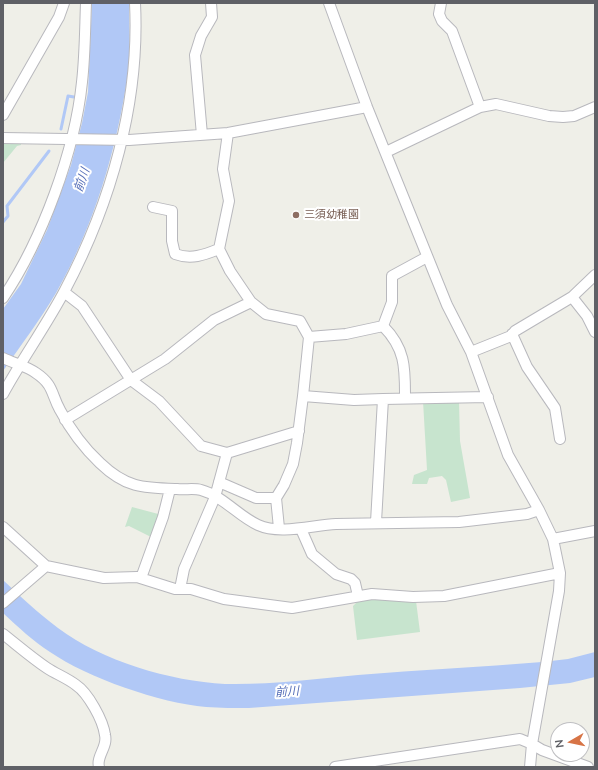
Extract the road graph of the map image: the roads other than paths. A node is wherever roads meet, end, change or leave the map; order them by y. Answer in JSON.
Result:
{"nodes":[{"id":1,"x":64,"y":3,"type":"edge"},
{"id":2,"x":86,"y":3,"type":"edge"},
{"id":3,"x":135,"y":3,"type":"edge"},
{"id":4,"x":211,"y":3,"type":"edge"},
{"id":5,"x":330,"y":3,"type":"edge"},
{"id":6,"x":441,"y":3,"type":"edge"},
{"id":7,"x":367,"y":107,"type":"junction"},
{"id":8,"x":480,"y":107,"type":"junction"},
{"id":9,"x":595,"y":107,"type":"edge"},
{"id":10,"x":3,"y":115,"type":"edge"},
{"id":11,"x":228,"y":133,"type":"junction"},
{"id":12,"x":202,"y":134,"type":"junction"},
{"id":13,"x":3,"y":138,"type":"edge"},
{"id":14,"x":73,"y":139,"type":"junction"},
{"id":15,"x":120,"y":139,"type":"junction"},
{"id":16,"x":386,"y":152,"type":"junction"},
{"id":17,"x":153,"y":207,"type":"dead end"},
{"id":18,"x":220,"y":249,"type":"junction"},
{"id":19,"x":427,"y":257,"type":"junction"},
{"id":20,"x":595,"y":275,"type":"edge"},
{"id":21,"x":64,"y":292,"type":"junction"},
{"id":22,"x":572,"y":297,"type":"junction"},
{"id":23,"x":3,"y":298,"type":"edge"},
{"id":24,"x":251,"y":302,"type":"junction"},
{"id":25,"x":383,"y":326,"type":"junction"},
{"id":26,"x":595,"y":332,"type":"edge"},
{"id":27,"x":512,"y":334,"type":"junction"},
{"id":28,"x":309,"y":337,"type":"junction"},
{"id":29,"x":471,"y":352,"type":"junction"},
{"id":30,"x":3,"y":358,"type":"edge"},
{"id":31,"x":16,"y":364,"type":"junction"},
{"id":32,"x":131,"y":380,"type":"junction"},
{"id":33,"x":3,"y":394,"type":"edge"},
{"id":34,"x":303,"y":396,"type":"junction"},
{"id":35,"x":488,"y":397,"type":"junction"},
{"id":36,"x":406,"y":398,"type":"junction"},
{"id":37,"x":383,"y":399,"type":"junction"},
{"id":38,"x":66,"y":420,"type":"junction"},
{"id":39,"x":299,"y":431,"type":"junction"},
{"id":40,"x":560,"y":439,"type":"dead end"},
{"id":41,"x":227,"y":453,"type":"junction"},
{"id":42,"x":219,"y":482,"type":"junction"},
{"id":43,"x":170,"y":489,"type":"junction"},
{"id":44,"x":215,"y":496,"type":"junction"},
{"id":45,"x":276,"y":498,"type":"junction"},
{"id":46,"x":539,"y":510,"type":"junction"},
{"id":47,"x":376,"y":522,"type":"junction"},
{"id":48,"x":3,"y":527,"type":"edge"},
{"id":49,"x":279,"y":528,"type":"junction"},
{"id":50,"x":301,"y":529,"type":"junction"},
{"id":51,"x":595,"y":531,"type":"edge"},
{"id":52,"x":553,"y":539,"type":"junction"},
{"id":53,"x":46,"y":566,"type":"junction"},
{"id":54,"x":560,"y":573,"type":"junction"},
{"id":55,"x":140,"y":578,"type":"junction"},
{"id":56,"x":180,"y":589,"type":"junction"},
{"id":57,"x":358,"y":596,"type":"junction"},
{"id":58,"x":3,"y":603,"type":"edge"},
{"id":59,"x":3,"y":634,"type":"edge"},
{"id":60,"x":532,"y":744,"type":"junction"},
{"id":61,"x":99,"y":767,"type":"edge"},
{"id":62,"x":335,"y":767,"type":"edge"},
{"id":63,"x":530,"y":767,"type":"edge"},
{"id":64,"x":588,"y":767,"type":"edge"}],
"edges":[{"from":1,"to":10,"type":"street"},
{"from":2,"to":14,"type":"street"},
{"from":3,"to":15,"type":"street"},
{"from":4,"to":12,"type":"street"},
{"from":5,"to":7,"type":"street"},
{"from":6,"to":8,"type":"street"},
{"from":7,"to":11,"type":"street"},
{"from":7,"to":16,"type":"street"},
{"from":8,"to":9,"type":"street"},
{"from":8,"to":16,"type":"street"},
{"from":11,"to":12,"type":"street"},
{"from":11,"to":18,"type":"street"},
{"from":12,"to":15,"type":"street"},
{"from":13,"to":14,"type":"street"},
{"from":14,"to":15,"type":"street"},
{"from":14,"to":23,"type":"street"},
{"from":15,"to":21,"type":"street"},
{"from":16,"to":19,"type":"street"},
{"from":17,"to":18,"type":"street"},
{"from":18,"to":24,"type":"street"},
{"from":19,"to":25,"type":"street"},
{"from":19,"to":29,"type":"street"},
{"from":20,"to":22,"type":"street"},
{"from":21,"to":31,"type":"street"},
{"from":21,"to":32,"type":"street"},
{"from":22,"to":26,"type":"street"},
{"from":22,"to":27,"type":"street"},
{"from":24,"to":28,"type":"street"},
{"from":24,"to":32,"type":"street"},
{"from":25,"to":28,"type":"street"},
{"from":25,"to":36,"type":"street"},
{"from":27,"to":29,"type":"street"},
{"from":27,"to":40,"type":"street"},
{"from":28,"to":34,"type":"street"},
{"from":29,"to":35,"type":"street"},
{"from":30,"to":31,"type":"street"},
{"from":31,"to":33,"type":"street"},
{"from":31,"to":38,"type":"street"},
{"from":32,"to":38,"type":"street"},
{"from":32,"to":41,"type":"street"},
{"from":34,"to":37,"type":"street"},
{"from":34,"to":39,"type":"street"},
{"from":35,"to":36,"type":"street"},
{"from":35,"to":46,"type":"street"},
{"from":36,"to":37,"type":"street"},
{"from":37,"to":47,"type":"street"},
{"from":38,"to":43,"type":"street"},
{"from":39,"to":41,"type":"street"},
{"from":39,"to":45,"type":"street"},
{"from":41,"to":42,"type":"street"},
{"from":42,"to":44,"type":"street"},
{"from":42,"to":45,"type":"street"},
{"from":43,"to":44,"type":"street"},
{"from":43,"to":55,"type":"street"},
{"from":44,"to":49,"type":"street"},
{"from":44,"to":56,"type":"street"},
{"from":45,"to":49,"type":"street"},
{"from":46,"to":47,"type":"street"},
{"from":46,"to":52,"type":"street"},
{"from":47,"to":50,"type":"street"},
{"from":48,"to":53,"type":"street"},
{"from":49,"to":50,"type":"street"},
{"from":50,"to":57,"type":"street"},
{"from":51,"to":52,"type":"street"},
{"from":52,"to":54,"type":"street"},
{"from":53,"to":55,"type":"street"},
{"from":53,"to":58,"type":"street"},
{"from":54,"to":57,"type":"street"},
{"from":54,"to":60,"type":"street"},
{"from":55,"to":56,"type":"street"},
{"from":56,"to":57,"type":"street"},
{"from":59,"to":61,"type":"street"},
{"from":60,"to":62,"type":"street"},
{"from":60,"to":63,"type":"street"},
{"from":60,"to":64,"type":"street"}]}
